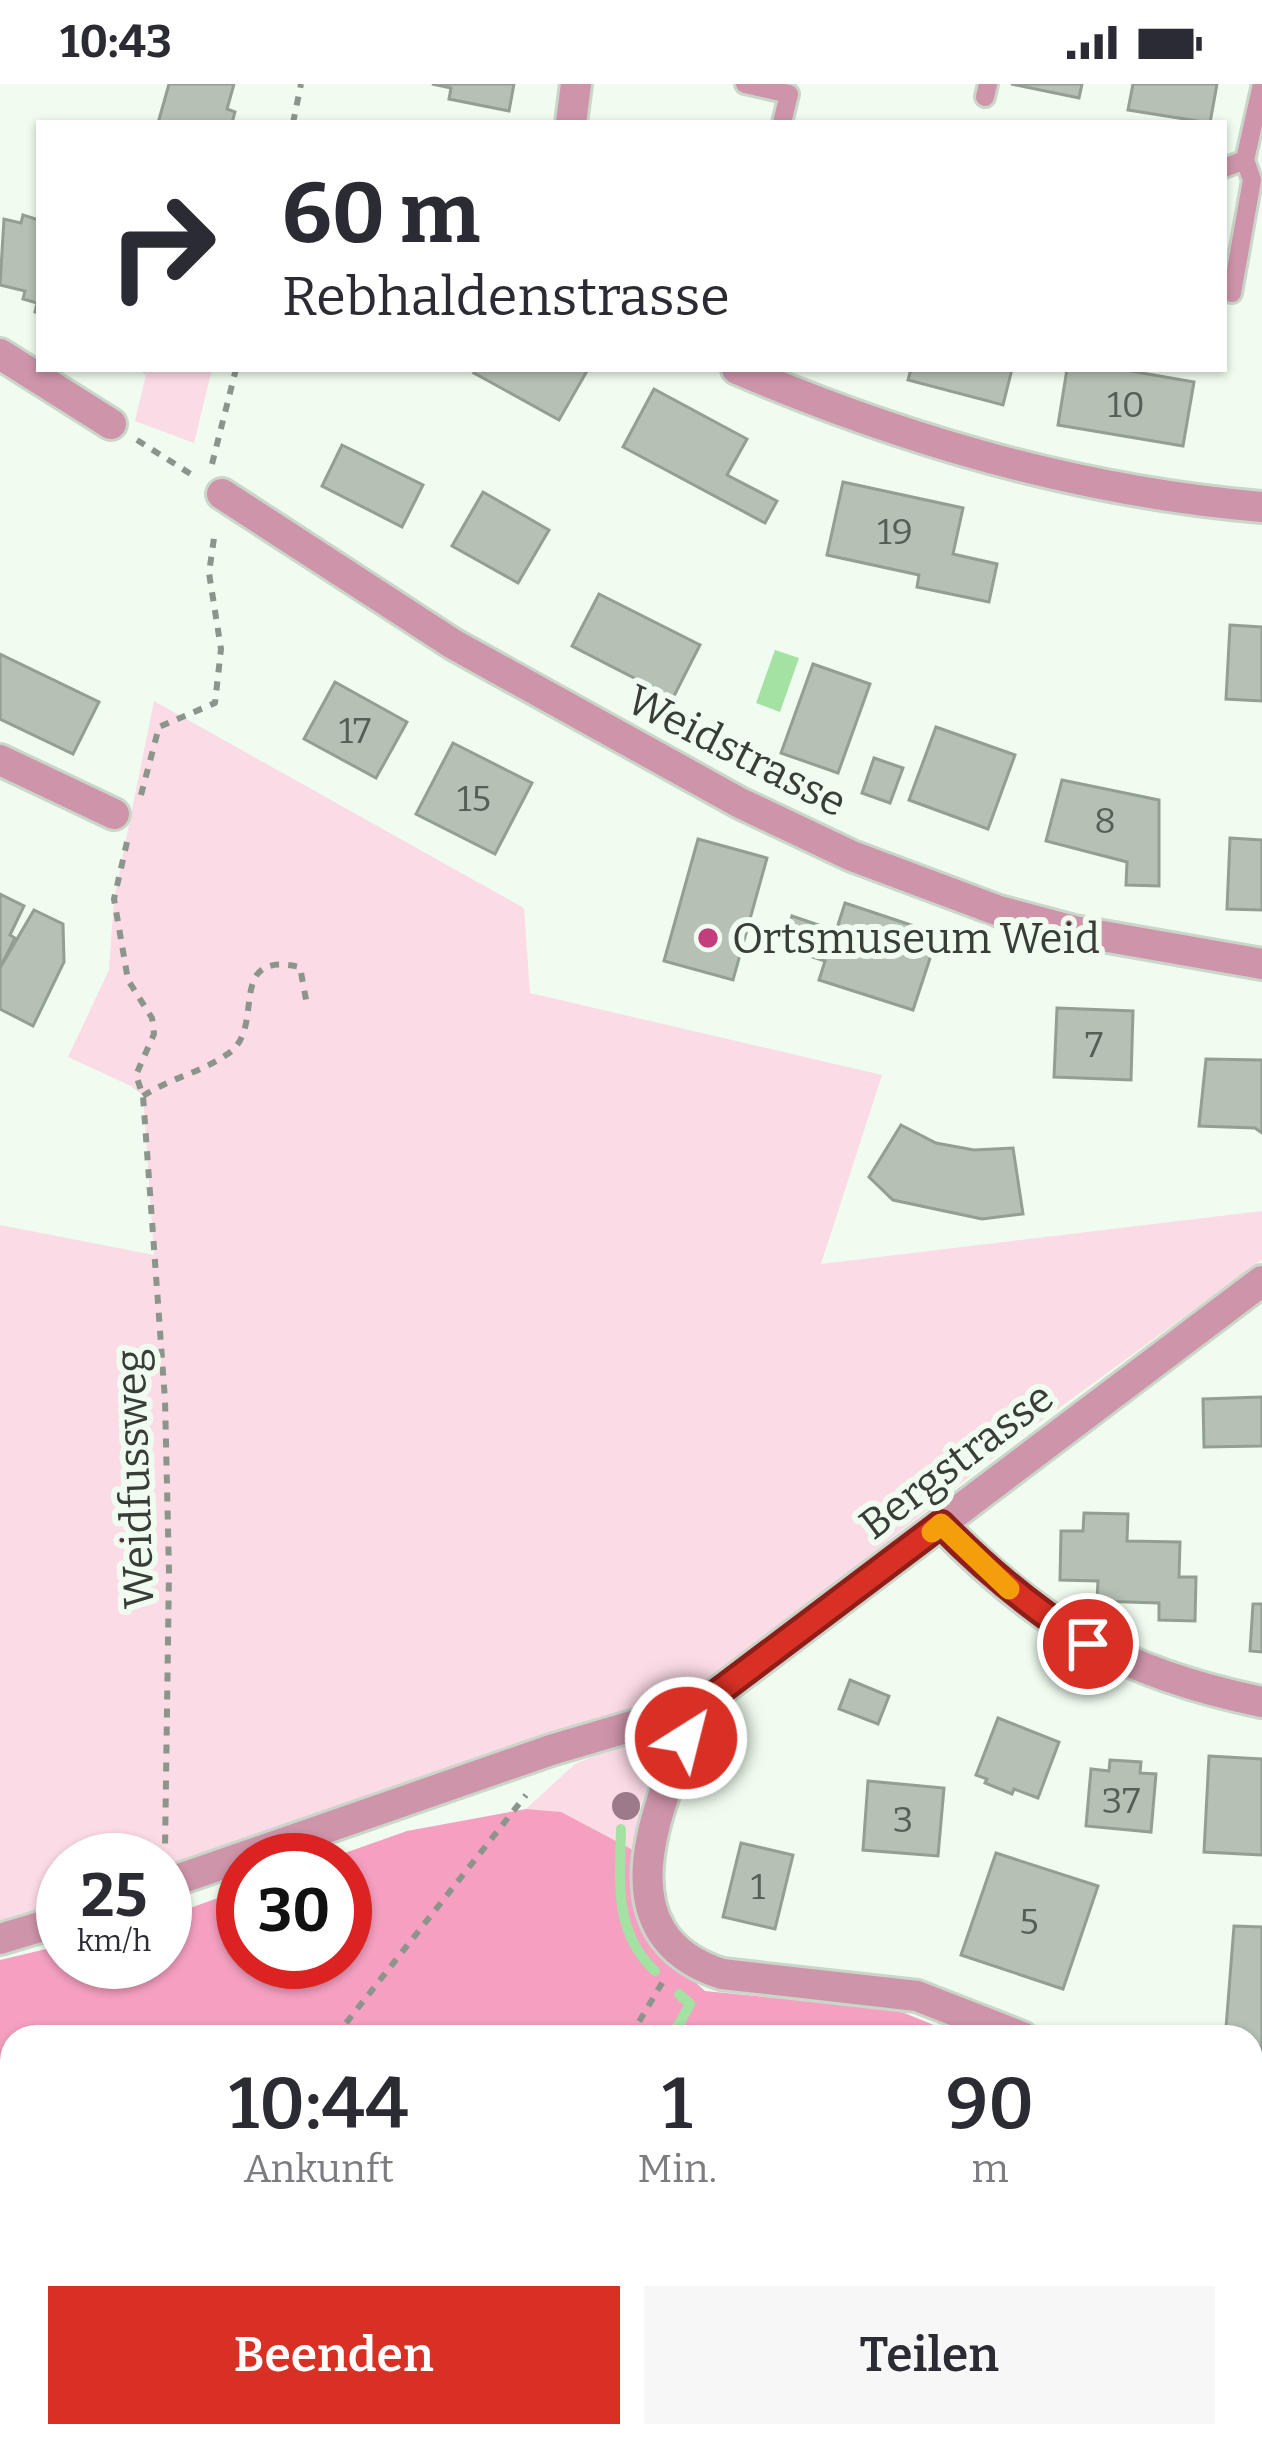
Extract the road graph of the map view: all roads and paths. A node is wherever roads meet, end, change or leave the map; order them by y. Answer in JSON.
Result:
{"nodes":[{"id":1,"x":301,"y":84,"type":"edge"},
{"id":2,"x":576,"y":84,"type":"edge"},
{"id":3,"x":745,"y":84,"type":"edge"},
{"id":4,"x":1262,"y":84,"type":"edge"},
{"id":5,"x":294,"y":120,"type":"edge"},
{"id":6,"x":571,"y":120,"type":"edge"},
{"id":7,"x":783,"y":120,"type":"edge"},
{"id":8,"x":1245,"y":160,"type":"junction"},
{"id":9,"x":1227,"y":167,"type":"edge"},
{"id":10,"x":1232,"y":293,"type":"dead end"},
{"id":11,"x":0,"y":354,"type":"edge"},
{"id":12,"x":235,"y":372,"type":"edge"},
{"id":13,"x":744,"y":372,"type":"edge"},
{"id":14,"x":111,"y":424,"type":"joint"},
{"id":15,"x":214,"y":489,"type":"junction"},
{"id":16,"x":1262,"y":507,"type":"edge"},
{"id":17,"x":212,"y":549,"type":"dead end"},
{"id":18,"x":159,"y":728,"type":"dead end"},
{"id":19,"x":0,"y":760,"type":"edge"},
{"id":20,"x":114,"y":814,"type":"dead end"},
{"id":21,"x":114,"y":899,"type":"dead end"},
{"id":22,"x":1262,"y":964,"type":"edge"},
{"id":23,"x":307,"y":1005,"type":"dead end"},
{"id":24,"x":143,"y":1096,"type":"junction"},
{"id":25,"x":1262,"y":1281,"type":"edge"},
{"id":26,"x":941,"y":1524,"type":"junction"},
{"id":27,"x":1262,"y":1702,"type":"edge"},
{"id":28,"x":700,"y":1706,"type":"junction"},
{"id":29,"x":551,"y":1750,"type":"junction"},
{"id":30,"x":165,"y":1833,"type":"edge"},
{"id":31,"x":192,"y":1875,"type":"edge"},
{"id":32,"x":36,"y":1928,"type":"edge"},
{"id":33,"x":0,"y":1939,"type":"edge"},
{"id":34,"x":678,"y":1954,"type":"junction"},
{"id":35,"x":344,"y":2025,"type":"edge"},
{"id":36,"x":637,"y":2025,"type":"edge"},
{"id":37,"x":991,"y":2025,"type":"edge"}],
"edges":[{"from":1,"to":5,"type":"path"},
{"from":2,"to":6,"type":"street"},
{"from":3,"to":7,"type":"lane"},
{"from":4,"to":8,"type":"lane"},
{"from":8,"to":9,"type":"lane"},
{"from":8,"to":10,"type":"lane"},
{"from":11,"to":14,"type":"street"},
{"from":12,"to":15,"type":"path"},
{"from":13,"to":16,"type":"street"},
{"from":14,"to":15,"type":"path"},
{"from":15,"to":22,"type":"street","name":"Weidstrasse"},
{"from":17,"to":18,"type":"path"},
{"from":19,"to":20,"type":"street"},
{"from":21,"to":24,"type":"path","name":"Weidfussweg"},
{"from":23,"to":24,"type":"path"},
{"from":24,"to":30,"type":"path","name":"Weidfussweg"},
{"from":25,"to":26,"type":"street","name":"Bergstrasse"},
{"from":26,"to":27,"type":"street"},
{"from":26,"to":28,"type":"street","name":"Bergstrasse"},
{"from":28,"to":29,"type":"street"},
{"from":28,"to":34,"type":"street"},
{"from":29,"to":31,"type":"street"},
{"from":29,"to":35,"type":"path"},
{"from":32,"to":33,"type":"street"},
{"from":34,"to":36,"type":"path"},
{"from":34,"to":37,"type":"street"}]}
